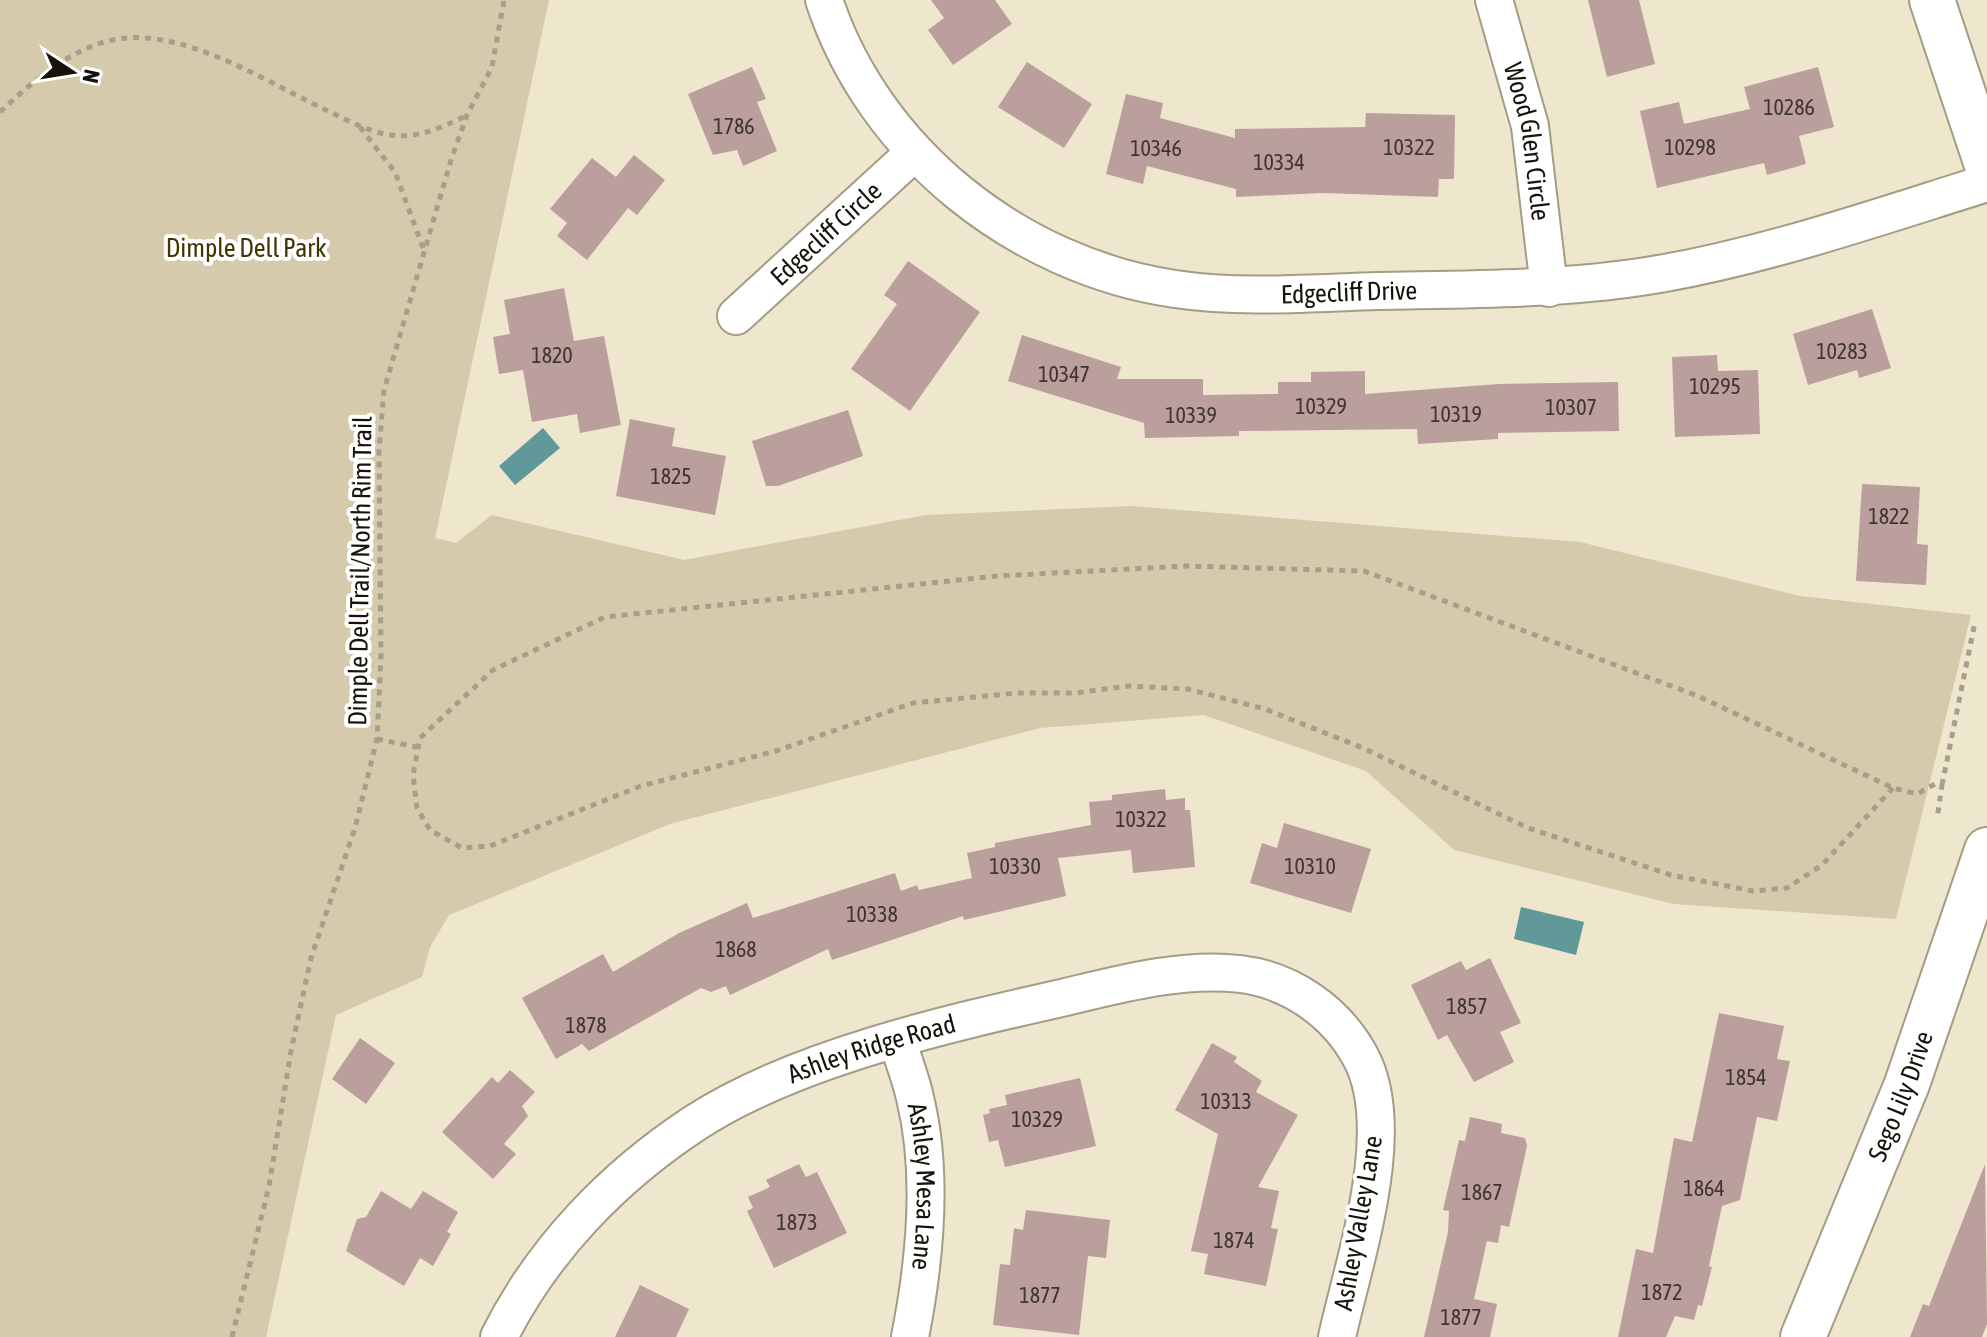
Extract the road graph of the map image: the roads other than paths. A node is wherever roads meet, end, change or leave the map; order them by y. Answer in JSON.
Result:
{"nodes":[{"id":1,"x":824,"y":0,"type":"edge"},
{"id":2,"x":1494,"y":0,"type":"edge"},
{"id":3,"x":1932,"y":0,"type":"edge"},
{"id":4,"x":915,"y":152,"type":"junction"},
{"id":5,"x":1987,"y":165,"type":"edge"},
{"id":6,"x":1987,"y":183,"type":"edge"},
{"id":7,"x":1549,"y":288,"type":"junction"},
{"id":8,"x":736,"y":316,"type":"dead end"},
{"id":9,"x":1987,"y":850,"type":"edge"},
{"id":10,"x":1336,"y":1022,"type":"joint"},
{"id":11,"x":897,"y":1040,"type":"junction"},
{"id":12,"x":499,"y":1337,"type":"edge"},
{"id":13,"x":910,"y":1337,"type":"edge"},
{"id":14,"x":1337,"y":1337,"type":"edge"},
{"id":15,"x":1803,"y":1337,"type":"edge"}],
"edges":[{"from":1,"to":4,"type":"street","name":"Edgecliff Drive"},
{"from":2,"to":7,"type":"street","name":"Wood Glen Circle"},
{"from":3,"to":5,"type":"street"},
{"from":4,"to":7,"type":"street","name":"Edgecliff Drive"},
{"from":4,"to":8,"type":"street","name":"Edgecliff Circle"},
{"from":6,"to":7,"type":"street","name":"Edgecliff Drive"},
{"from":9,"to":15,"type":"street","name":"Sego Lily Drive"},
{"from":10,"to":11,"type":"street","name":"Ashley Ridge Road"},
{"from":10,"to":14,"type":"street","name":"Ashley Valley Lane"},
{"from":11,"to":12,"type":"street","name":"Ashley Ridge Road"},
{"from":11,"to":13,"type":"street","name":"Ashley Mesa Lane"}]}
